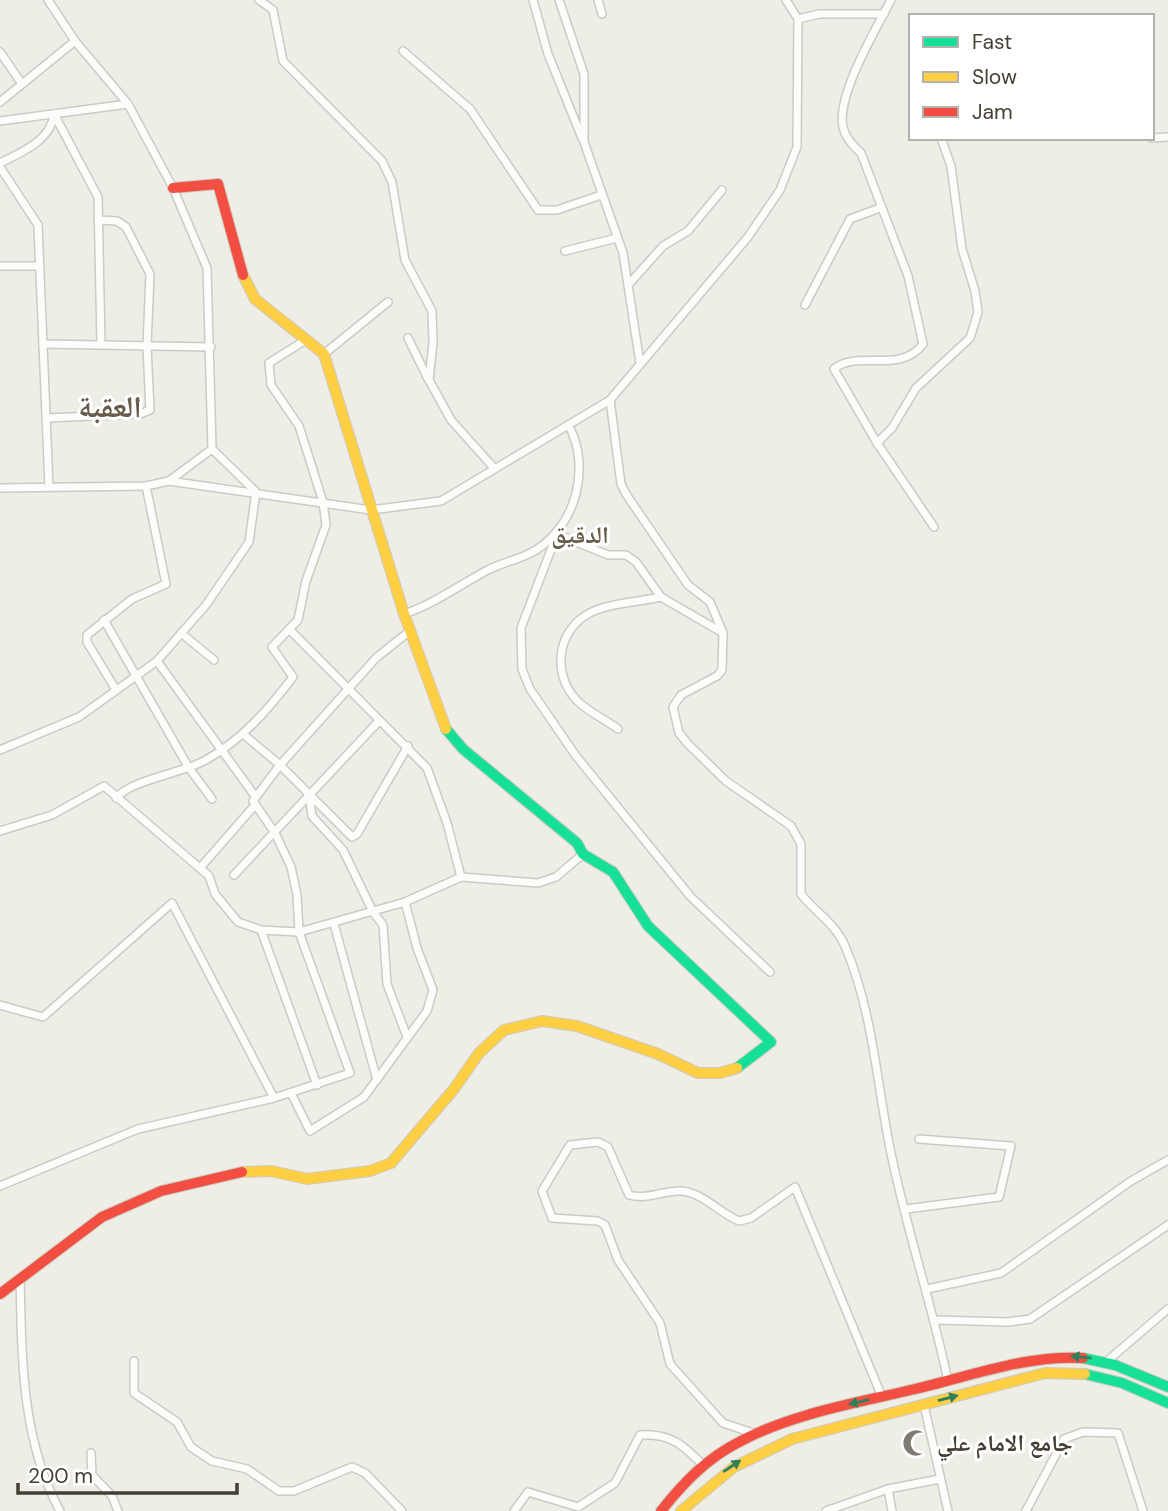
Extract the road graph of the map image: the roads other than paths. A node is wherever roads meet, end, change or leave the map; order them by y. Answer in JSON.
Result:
{"nodes":[{"id":1,"x":48,"y":0,"type":"edge"},
{"id":2,"x":259,"y":0,"type":"edge"},
{"id":3,"x":276,"y":0,"type":"edge"},
{"id":4,"x":533,"y":0,"type":"edge"},
{"id":5,"x":559,"y":0,"type":"edge"},
{"id":6,"x":598,"y":0,"type":"edge"},
{"id":7,"x":786,"y":0,"type":"edge"},
{"id":8,"x":891,"y":0,"type":"edge"},
{"id":9,"x":267,"y":6,"type":"junction"},
{"id":10,"x":602,"y":14,"type":"dead end"},
{"id":11,"x":884,"y":14,"type":"junction"},
{"id":12,"x":798,"y":19,"type":"junction"},
{"id":13,"x":75,"y":41,"type":"junction"},
{"id":14,"x":403,"y":51,"type":"dead end"},
{"id":15,"x":0,"y":52,"type":"edge"},
{"id":16,"x":22,"y":84,"type":"junction"},
{"id":17,"x":0,"y":102,"type":"edge"},
{"id":18,"x":128,"y":104,"type":"junction"},
{"id":19,"x":54,"y":114,"type":"junction"},
{"id":20,"x":0,"y":121,"type":"edge"},
{"id":21,"x":942,"y":140,"type":"edge"},
{"id":22,"x":584,"y":142,"type":"junction"},
{"id":23,"x":0,"y":165,"type":"edge"},
{"id":24,"x":173,"y":188,"type":"junction"},
{"id":25,"x":722,"y":190,"type":"dead end"},
{"id":26,"x":601,"y":195,"type":"junction"},
{"id":27,"x":880,"y":208,"type":"junction"},
{"id":28,"x":98,"y":220,"type":"junction"},
{"id":29,"x":617,"y":238,"type":"junction"},
{"id":30,"x":565,"y":251,"type":"dead end"},
{"id":31,"x":40,"y":265,"type":"junction"},
{"id":32,"x":0,"y":266,"type":"edge"},
{"id":33,"x":629,"y":283,"type":"junction"},
{"id":34,"x":388,"y":302,"type":"dead end"},
{"id":35,"x":805,"y":305,"type":"dead end"},
{"id":36,"x":307,"y":338,"type":"junction"},
{"id":37,"x":408,"y":338,"type":"dead end"},
{"id":38,"x":43,"y":344,"type":"junction"},
{"id":39,"x":101,"y":345,"type":"junction"},
{"id":40,"x":147,"y":346,"type":"junction"},
{"id":41,"x":211,"y":347,"type":"junction"},
{"id":42,"x":324,"y":354,"type":"junction"},
{"id":43,"x":640,"y":363,"type":"junction"},
{"id":44,"x":429,"y":380,"type":"junction"},
{"id":45,"x":610,"y":400,"type":"junction"},
{"id":46,"x":47,"y":418,"type":"junction"},
{"id":47,"x":569,"y":426,"type":"junction"},
{"id":48,"x":877,"y":443,"type":"junction"},
{"id":49,"x":212,"y":449,"type":"junction"},
{"id":50,"x":494,"y":468,"type":"junction"},
{"id":51,"x":169,"y":481,"type":"junction"},
{"id":52,"x":50,"y":486,"type":"junction"},
{"id":53,"x":146,"y":486,"type":"junction"},
{"id":54,"x":0,"y":488,"type":"edge"},
{"id":55,"x":256,"y":492,"type":"junction"},
{"id":56,"x":323,"y":502,"type":"junction"},
{"id":57,"x":371,"y":510,"type":"junction"},
{"id":58,"x":934,"y":527,"type":"dead end"},
{"id":59,"x":556,"y":534,"type":"junction"},
{"id":60,"x":661,"y":597,"type":"junction"},
{"id":61,"x":404,"y":614,"type":"junction"},
{"id":62,"x":104,"y":620,"type":"junction"},
{"id":63,"x":290,"y":630,"type":"junction"},
{"id":64,"x":411,"y":630,"type":"junction"},
{"id":65,"x":181,"y":633,"type":"junction"},
{"id":66,"x":723,"y":633,"type":"junction"},
{"id":67,"x":215,"y":660,"type":"dead end"},
{"id":68,"x":157,"y":661,"type":"junction"},
{"id":69,"x":138,"y":674,"type":"junction"},
{"id":70,"x":349,"y":688,"type":"junction"},
{"id":71,"x":116,"y":690,"type":"junction"},
{"id":72,"x":379,"y":721,"type":"junction"},
{"id":73,"x":618,"y":729,"type":"dead end"},
{"id":74,"x":243,"y":734,"type":"junction"},
{"id":75,"x":408,"y":746,"type":"junction"},
{"id":76,"x":0,"y":750,"type":"edge"},
{"id":77,"x":221,"y":750,"type":"junction"},
{"id":78,"x":280,"y":765,"type":"junction"},
{"id":79,"x":189,"y":768,"type":"junction"},
{"id":80,"x":310,"y":793,"type":"junction"},
{"id":81,"x":255,"y":796,"type":"junction"},
{"id":82,"x":116,"y":798,"type":"junction"},
{"id":83,"x":212,"y":799,"type":"dead end"},
{"id":84,"x":255,"y":805,"type":"junction"},
{"id":85,"x":0,"y":831,"type":"edge"},
{"id":86,"x":275,"y":832,"type":"junction"},
{"id":87,"x":583,"y":854,"type":"junction"},
{"id":88,"x":200,"y":868,"type":"junction"},
{"id":89,"x":234,"y":875,"type":"dead end"},
{"id":90,"x":461,"y":877,"type":"junction"},
{"id":91,"x":405,"y":902,"type":"junction"},
{"id":92,"x":373,"y":912,"type":"junction"},
{"id":93,"x":334,"y":925,"type":"junction"},
{"id":94,"x":261,"y":930,"type":"junction"},
{"id":95,"x":299,"y":932,"type":"junction"},
{"id":96,"x":770,"y":972,"type":"dead end"},
{"id":97,"x":0,"y":1005,"type":"edge"},
{"id":98,"x":407,"y":1037,"type":"junction"},
{"id":99,"x":377,"y":1080,"type":"junction"},
{"id":100,"x":317,"y":1085,"type":"junction"},
{"id":101,"x":291,"y":1093,"type":"junction"},
{"id":102,"x":274,"y":1098,"type":"junction"},
{"id":103,"x":919,"y":1139,"type":"dead end"},
{"id":104,"x":1168,"y":1160,"type":"edge"},
{"id":105,"x":0,"y":1186,"type":"edge"},
{"id":106,"x":906,"y":1209,"type":"junction"},
{"id":107,"x":1168,"y":1225,"type":"edge"},
{"id":108,"x":20,"y":1278,"type":"junction"},
{"id":109,"x":927,"y":1289,"type":"junction"},
{"id":110,"x":0,"y":1294,"type":"edge"},
{"id":111,"x":1168,"y":1309,"type":"edge"},
{"id":112,"x":936,"y":1320,"type":"junction"},
{"id":113,"x":134,"y":1361,"type":"dead end"},
{"id":114,"x":1105,"y":1362,"type":"junction"},
{"id":115,"x":948,"y":1381,"type":"junction"},
{"id":116,"x":1168,"y":1387,"type":"edge"},
{"id":117,"x":920,"y":1388,"type":"junction"},
{"id":118,"x":882,"y":1397,"type":"junction"},
{"id":119,"x":1168,"y":1403,"type":"edge"},
{"id":120,"x":924,"y":1405,"type":"junction"},
{"id":121,"x":756,"y":1435,"type":"junction"},
{"id":122,"x":91,"y":1453,"type":"dead end"},
{"id":123,"x":704,"y":1466,"type":"junction"},
{"id":124,"x":940,"y":1479,"type":"junction"},
{"id":125,"x":888,"y":1489,"type":"junction"},
{"id":126,"x":60,"y":1511,"type":"edge"},
{"id":127,"x":118,"y":1511,"type":"edge"},
{"id":128,"x":402,"y":1511,"type":"edge"},
{"id":129,"x":514,"y":1511,"type":"edge"},
{"id":130,"x":661,"y":1511,"type":"edge"},
{"id":131,"x":681,"y":1511,"type":"edge"},
{"id":132,"x":826,"y":1511,"type":"edge"},
{"id":133,"x":892,"y":1511,"type":"edge"},
{"id":134,"x":948,"y":1511,"type":"edge"},
{"id":135,"x":1026,"y":1511,"type":"edge"},
{"id":136,"x":1143,"y":1511,"type":"edge"}],
"edges":[{"from":1,"to":13,"type":"street"},
{"from":2,"to":9,"type":"street"},
{"from":3,"to":9,"type":"street"},
{"from":4,"to":22,"type":"street"},
{"from":5,"to":22,"type":"street"},
{"from":6,"to":10,"type":"street"},
{"from":7,"to":12,"type":"street"},
{"from":8,"to":11,"type":"street"},
{"from":9,"to":44,"type":"street"},
{"from":11,"to":12,"type":"street"},
{"from":11,"to":27,"type":"street"},
{"from":12,"to":43,"type":"street"},
{"from":13,"to":16,"type":"street"},
{"from":13,"to":18,"type":"street"},
{"from":14,"to":26,"type":"street"},
{"from":15,"to":16,"type":"street"},
{"from":16,"to":17,"type":"street"},
{"from":18,"to":19,"type":"street"},
{"from":18,"to":24,"type":"street"},
{"from":19,"to":20,"type":"street"},
{"from":19,"to":23,"type":"street"},
{"from":19,"to":28,"type":"street"},
{"from":21,"to":48,"type":"street"},
{"from":22,"to":26,"type":"street"},
{"from":23,"to":31,"type":"street"},
{"from":24,"to":36,"type":"street"},
{"from":24,"to":41,"type":"street"},
{"from":25,"to":33,"type":"street"},
{"from":26,"to":29,"type":"street"},
{"from":27,"to":35,"type":"street"},
{"from":27,"to":48,"type":"street"},
{"from":28,"to":39,"type":"street"},
{"from":28,"to":40,"type":"street"},
{"from":29,"to":30,"type":"street"},
{"from":29,"to":33,"type":"street"},
{"from":31,"to":32,"type":"street"},
{"from":31,"to":38,"type":"street"},
{"from":33,"to":43,"type":"street"},
{"from":34,"to":42,"type":"street"},
{"from":36,"to":42,"type":"street"},
{"from":36,"to":56,"type":"street"},
{"from":37,"to":44,"type":"street"},
{"from":38,"to":39,"type":"street"},
{"from":38,"to":46,"type":"street"},
{"from":39,"to":40,"type":"street"},
{"from":40,"to":41,"type":"street"},
{"from":40,"to":46,"type":"street"},
{"from":41,"to":49,"type":"street"},
{"from":42,"to":57,"type":"street"},
{"from":43,"to":45,"type":"street"},
{"from":44,"to":50,"type":"street"},
{"from":45,"to":47,"type":"street"},
{"from":45,"to":66,"type":"street"},
{"from":46,"to":52,"type":"street"},
{"from":47,"to":50,"type":"street"},
{"from":47,"to":59,"type":"street"},
{"from":48,"to":58,"type":"street"},
{"from":49,"to":51,"type":"street"},
{"from":49,"to":55,"type":"street"},
{"from":50,"to":57,"type":"street"},
{"from":51,"to":53,"type":"street"},
{"from":51,"to":55,"type":"street"},
{"from":52,"to":53,"type":"street"},
{"from":52,"to":54,"type":"street"},
{"from":53,"to":62,"type":"street"},
{"from":55,"to":56,"type":"street"},
{"from":55,"to":65,"type":"street"},
{"from":56,"to":57,"type":"street"},
{"from":56,"to":63,"type":"street"},
{"from":57,"to":61,"type":"street"},
{"from":59,"to":60,"type":"street"},
{"from":59,"to":61,"type":"street"},
{"from":59,"to":96,"type":"street"},
{"from":60,"to":66,"type":"street"},
{"from":60,"to":73,"type":"street"},
{"from":61,"to":64,"type":"street"},
{"from":62,"to":69,"type":"street"},
{"from":62,"to":71,"type":"street"},
{"from":63,"to":70,"type":"street"},
{"from":63,"to":74,"type":"street"},
{"from":64,"to":70,"type":"street"},
{"from":64,"to":87,"type":"street"},
{"from":65,"to":67,"type":"street"},
{"from":65,"to":68,"type":"street"},
{"from":66,"to":106,"type":"street"},
{"from":68,"to":69,"type":"street"},
{"from":68,"to":77,"type":"street"},
{"from":69,"to":71,"type":"street"},
{"from":69,"to":79,"type":"street"},
{"from":70,"to":72,"type":"street"},
{"from":70,"to":78,"type":"street"},
{"from":71,"to":76,"type":"street"},
{"from":72,"to":75,"type":"street"},
{"from":72,"to":80,"type":"street"},
{"from":74,"to":77,"type":"street"},
{"from":74,"to":78,"type":"street"},
{"from":75,"to":80,"type":"street"},
{"from":75,"to":90,"type":"street"},
{"from":77,"to":79,"type":"street"},
{"from":77,"to":81,"type":"street"},
{"from":78,"to":80,"type":"street"},
{"from":78,"to":81,"type":"street"},
{"from":79,"to":82,"type":"street"},
{"from":79,"to":83,"type":"street"},
{"from":80,"to":86,"type":"street"},
{"from":80,"to":92,"type":"street"},
{"from":81,"to":84,"type":"street"},
{"from":82,"to":85,"type":"street"},
{"from":82,"to":88,"type":"street"},
{"from":84,"to":86,"type":"street"},
{"from":84,"to":88,"type":"street"},
{"from":86,"to":89,"type":"street"},
{"from":86,"to":95,"type":"street"},
{"from":87,"to":90,"type":"street"},
{"from":87,"to":108,"type":"street"},
{"from":88,"to":94,"type":"street"},
{"from":90,"to":91,"type":"street"},
{"from":91,"to":92,"type":"street"},
{"from":91,"to":98,"type":"street"},
{"from":92,"to":93,"type":"street"},
{"from":92,"to":98,"type":"street"},
{"from":93,"to":95,"type":"street"},
{"from":93,"to":99,"type":"street"},
{"from":94,"to":95,"type":"street"},
{"from":94,"to":100,"type":"street"},
{"from":95,"to":100,"type":"street"},
{"from":97,"to":102,"type":"street"},
{"from":98,"to":99,"type":"street"},
{"from":99,"to":101,"type":"street"},
{"from":100,"to":101,"type":"street"},
{"from":101,"to":102,"type":"street"},
{"from":102,"to":105,"type":"street"},
{"from":103,"to":106,"type":"street"},
{"from":104,"to":109,"type":"street"},
{"from":106,"to":109,"type":"street"},
{"from":107,"to":112,"type":"street"},
{"from":108,"to":110,"type":"street"},
{"from":108,"to":126,"type":"street"},
{"from":109,"to":112,"type":"street"},
{"from":111,"to":114,"type":"street"},
{"from":112,"to":115,"type":"street"},
{"from":113,"to":128,"type":"street"},
{"from":114,"to":115,"type":"street","one_way":true},
{"from":114,"to":116,"type":"street"},
{"from":115,"to":117,"type":"street"},
{"from":117,"to":118,"type":"street"},
{"from":117,"to":120,"type":"street"},
{"from":118,"to":121,"type":"street","one_way":true},
{"from":118,"to":121,"type":"street"},
{"from":120,"to":119,"type":"street","one_way":true},
{"from":120,"to":124,"type":"street"},
{"from":131,"to":120,"type":"street","one_way":true},
{"from":121,"to":123,"type":"street"},
{"from":122,"to":127,"type":"street"},
{"from":123,"to":129,"type":"street"},
{"from":123,"to":130,"type":"street"},
{"from":124,"to":125,"type":"street"},
{"from":124,"to":134,"type":"street"},
{"from":125,"to":132,"type":"street"},
{"from":125,"to":133,"type":"street"},
{"from":135,"to":136,"type":"street"}]}
